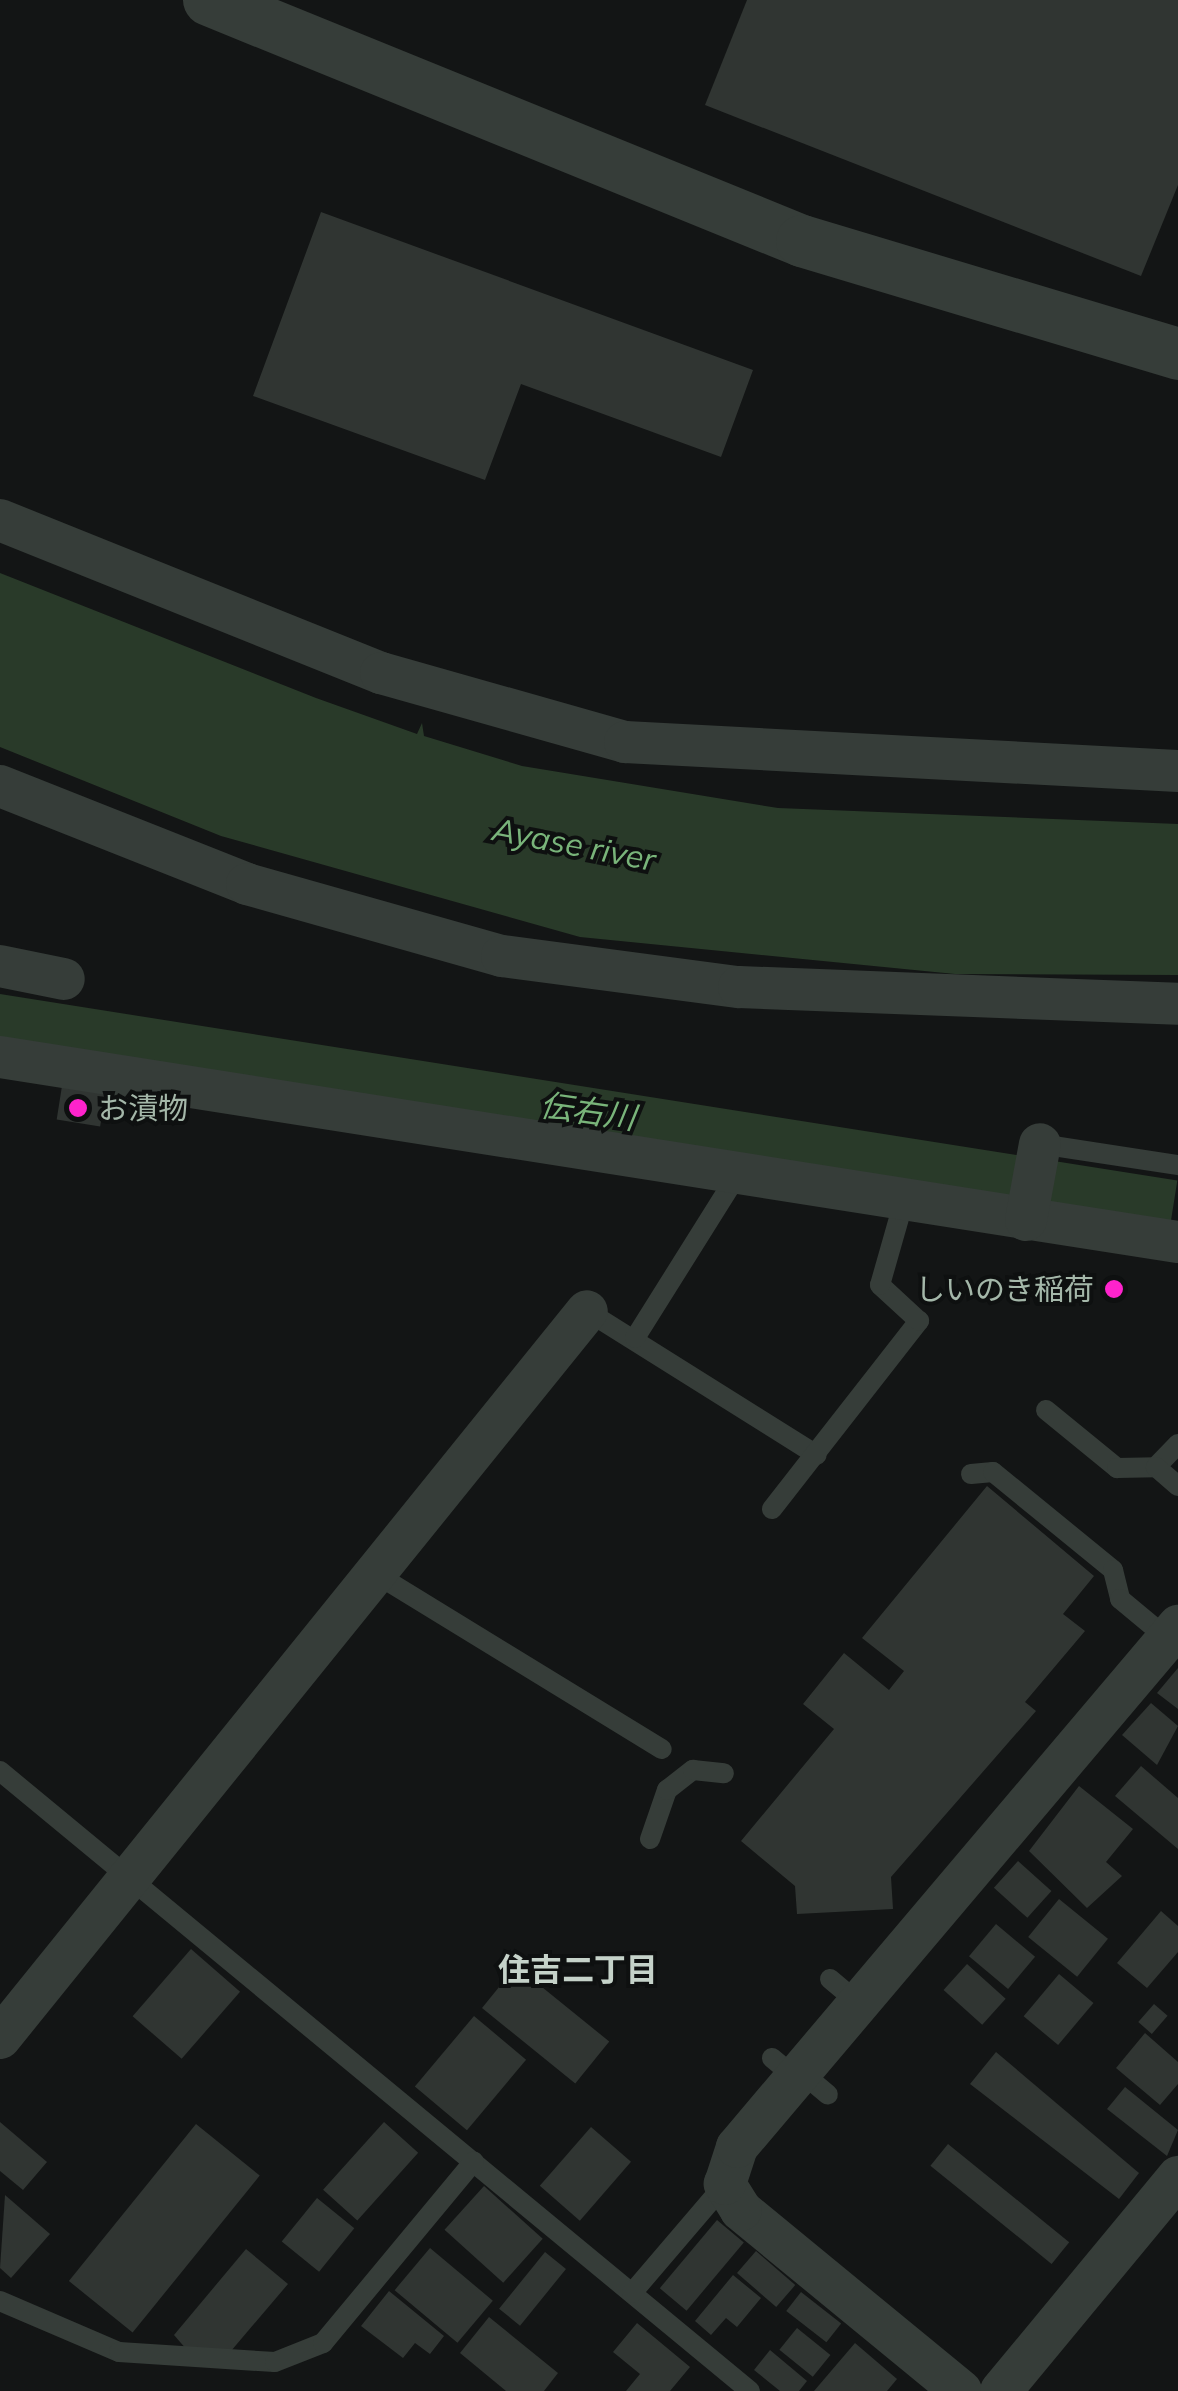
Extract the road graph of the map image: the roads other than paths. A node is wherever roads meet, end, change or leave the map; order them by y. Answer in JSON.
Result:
{"nodes":[{"id":1,"x":208,"y":0,"type":"edge"},
{"id":2,"x":1178,"y":354,"type":"edge"},
{"id":3,"x":0,"y":520,"type":"edge"},
{"id":4,"x":1178,"y":772,"type":"edge"},
{"id":5,"x":0,"y":786,"type":"edge"},
{"id":6,"x":0,"y":966,"type":"edge"},
{"id":7,"x":64,"y":978,"type":"dead end"},
{"id":8,"x":1178,"y":1004,"type":"edge"},
{"id":9,"x":0,"y":1057,"type":"edge"},
{"id":10,"x":1040,"y":1144,"type":"joint"},
{"id":11,"x":1178,"y":1164,"type":"edge"},
{"id":12,"x":738,"y":1174,"type":"junction"},
{"id":13,"x":904,"y":1200,"type":"junction"},
{"id":14,"x":1026,"y":1220,"type":"junction"},
{"id":15,"x":1178,"y":1242,"type":"edge"},
{"id":16,"x":587,"y":1311,"type":"joint"},
{"id":17,"x":635,"y":1338,"type":"junction"},
{"id":18,"x":1046,"y":1410,"type":"dead end"},
{"id":19,"x":1178,"y":1444,"type":"edge"},
{"id":20,"x":817,"y":1455,"type":"junction"},
{"id":21,"x":1156,"y":1468,"type":"junction"},
{"id":22,"x":971,"y":1474,"type":"dead end"},
{"id":23,"x":1178,"y":1486,"type":"edge"},
{"id":24,"x":772,"y":1509,"type":"dead end"},
{"id":25,"x":376,"y":1574,"type":"junction"},
{"id":26,"x":1173,"y":1632,"type":"edge"},
{"id":27,"x":662,"y":1750,"type":"dead end"},
{"id":28,"x":0,"y":1771,"type":"edge"},
{"id":29,"x":724,"y":1773,"type":"dead end"},
{"id":30,"x":650,"y":1839,"type":"dead end"},
{"id":31,"x":128,"y":1872,"type":"junction"},
{"id":32,"x":0,"y":2038,"type":"edge"},
{"id":33,"x":474,"y":2161,"type":"junction"},
{"id":34,"x":1178,"y":2177,"type":"edge"},
{"id":35,"x":724,"y":2184,"type":"junction"},
{"id":36,"x":632,"y":2293,"type":"junction"},
{"id":37,"x":0,"y":2301,"type":"edge"},
{"id":38,"x":1011,"y":2368,"type":"edge"},
{"id":39,"x":750,"y":2391,"type":"edge"},
{"id":40,"x":961,"y":2391,"type":"edge"}],
"edges":[{"from":1,"to":2,"type":"street"},
{"from":3,"to":4,"type":"street"},
{"from":5,"to":8,"type":"street"},
{"from":6,"to":7,"type":"street"},
{"from":9,"to":12,"type":"street"},
{"from":10,"to":11,"type":"lane"},
{"from":10,"to":14,"type":"street"},
{"from":12,"to":13,"type":"street"},
{"from":12,"to":17,"type":"lane"},
{"from":13,"to":14,"type":"street"},
{"from":13,"to":20,"type":"lane"},
{"from":14,"to":15,"type":"street"},
{"from":16,"to":17,"type":"lane"},
{"from":16,"to":25,"type":"street"},
{"from":17,"to":20,"type":"lane"},
{"from":18,"to":21,"type":"lane"},
{"from":19,"to":21,"type":"lane"},
{"from":20,"to":24,"type":"lane"},
{"from":21,"to":23,"type":"lane"},
{"from":22,"to":26,"type":"lane"},
{"from":25,"to":27,"type":"lane"},
{"from":25,"to":31,"type":"street"},
{"from":26,"to":35,"type":"street"},
{"from":28,"to":31,"type":"lane"},
{"from":29,"to":30,"type":"lane"},
{"from":31,"to":32,"type":"street"},
{"from":31,"to":33,"type":"lane"},
{"from":33,"to":36,"type":"lane"},
{"from":33,"to":37,"type":"lane"},
{"from":34,"to":38,"type":"street"},
{"from":35,"to":36,"type":"lane"},
{"from":35,"to":40,"type":"street"},
{"from":36,"to":39,"type":"lane"}]}
